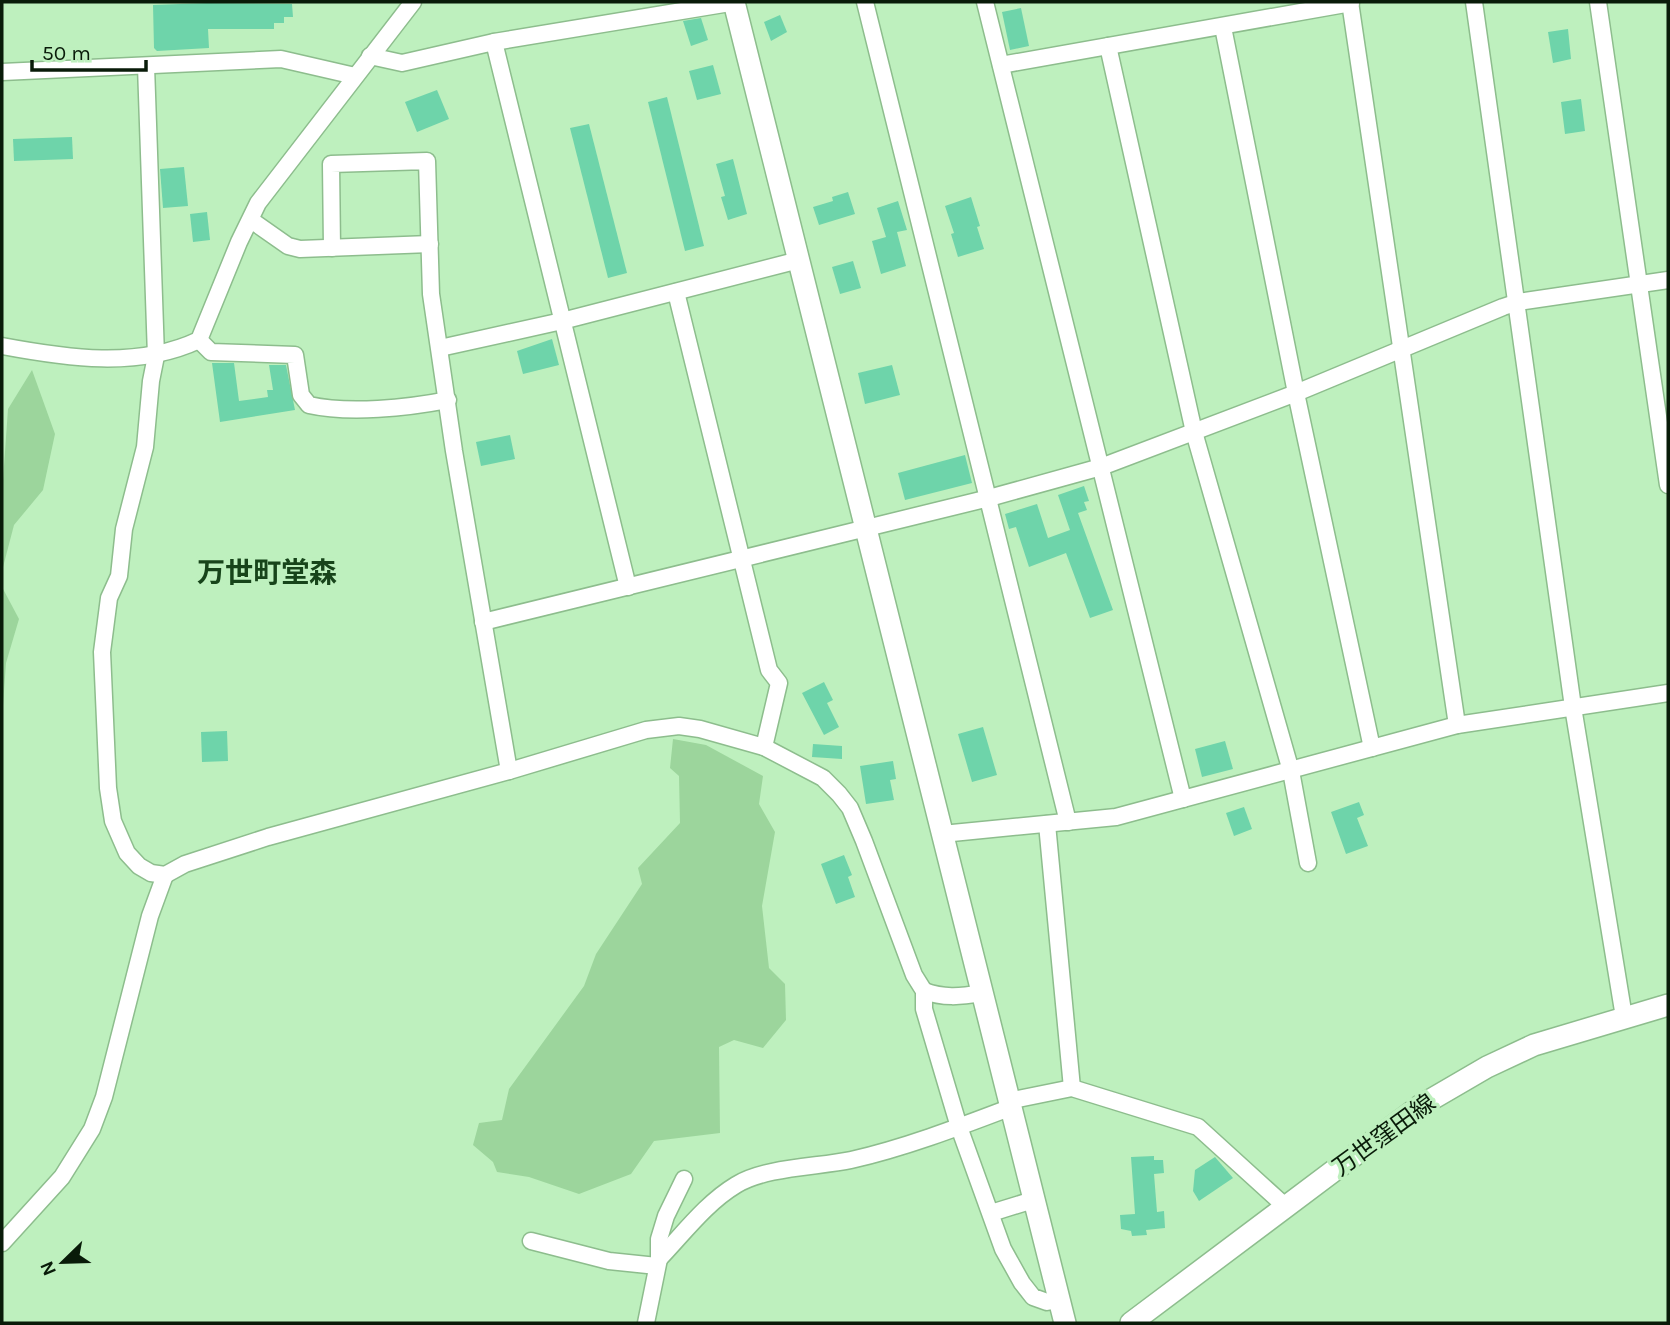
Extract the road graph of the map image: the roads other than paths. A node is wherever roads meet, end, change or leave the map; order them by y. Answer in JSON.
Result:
{"nodes":[{"id":1,"x":413,"y":2,"type":"edge"},
{"id":2,"x":735,"y":2,"type":"edge"},
{"id":3,"x":864,"y":2,"type":"edge"},
{"id":4,"x":985,"y":2,"type":"edge"},
{"id":5,"x":1350,"y":2,"type":"edge"},
{"id":6,"x":1474,"y":2,"type":"edge"},
{"id":7,"x":1598,"y":2,"type":"edge"},
{"id":8,"x":1223,"y":27,"type":"junction"},
{"id":9,"x":494,"y":42,"type":"junction"},
{"id":10,"x":1108,"y":46,"type":"junction"},
{"id":11,"x":370,"y":56,"type":"junction"},
{"id":12,"x":1001,"y":65,"type":"junction"},
{"id":13,"x":146,"y":66,"type":"junction"},
{"id":14,"x":2,"y":72,"type":"edge"},
{"id":15,"x":355,"y":76,"type":"junction"},
{"id":16,"x":251,"y":220,"type":"junction"},
{"id":17,"x":430,"y":244,"type":"junction"},
{"id":18,"x":332,"y":248,"type":"junction"},
{"id":19,"x":799,"y":260,"type":"junction"},
{"id":20,"x":1668,"y":280,"type":"edge"},
{"id":21,"x":1639,"y":284,"type":"junction"},
{"id":22,"x":676,"y":292,"type":"junction"},
{"id":23,"x":1518,"y":302,"type":"junction"},
{"id":24,"x":562,"y":321,"type":"junction"},
{"id":25,"x":200,"y":341,"type":"junction"},
{"id":26,"x":2,"y":346,"type":"edge"},
{"id":27,"x":440,"y":348,"type":"junction"},
{"id":28,"x":1401,"y":349,"type":"junction"},
{"id":29,"x":156,"y":356,"type":"junction"},
{"id":30,"x":1296,"y":393,"type":"junction"},
{"id":31,"x":448,"y":400,"type":"junction"},
{"id":32,"x":1194,"y":432,"type":"junction"},
{"id":33,"x":1101,"y":467,"type":"junction"},
{"id":34,"x":1668,"y":485,"type":"edge"},
{"id":35,"x":989,"y":498,"type":"junction"},
{"id":36,"x":866,"y":528,"type":"junction"},
{"id":37,"x":743,"y":558,"type":"junction"},
{"id":38,"x":628,"y":587,"type":"junction"},
{"id":39,"x":483,"y":622,"type":"junction"},
{"id":40,"x":1668,"y":693,"type":"edge"},
{"id":41,"x":1573,"y":707,"type":"junction"},
{"id":42,"x":1457,"y":724,"type":"junction"},
{"id":43,"x":764,"y":747,"type":"junction"},
{"id":44,"x":1372,"y":748,"type":"junction"},
{"id":45,"x":509,"y":771,"type":"junction"},
{"id":46,"x":1291,"y":771,"type":"junction"},
{"id":47,"x":1183,"y":799,"type":"junction"},
{"id":48,"x":1068,"y":822,"type":"junction"},
{"id":49,"x":1047,"y":824,"type":"junction"},
{"id":50,"x":942,"y":834,"type":"junction"},
{"id":51,"x":1308,"y":863,"type":"dead end"},
{"id":52,"x":165,"y":875,"type":"junction"},
{"id":53,"x":924,"y":991,"type":"junction"},
{"id":54,"x":981,"y":993,"type":"junction"},
{"id":55,"x":1668,"y":1005,"type":"edge"},
{"id":56,"x":1625,"y":1017,"type":"junction"},
{"id":57,"x":1072,"y":1088,"type":"junction"},
{"id":58,"x":1009,"y":1105,"type":"junction"},
{"id":59,"x":959,"y":1127,"type":"junction"},
{"id":60,"x":684,"y":1180,"type":"dead end"},
{"id":61,"x":1033,"y":1200,"type":"junction"},
{"id":62,"x":1286,"y":1207,"type":"junction"},
{"id":63,"x":992,"y":1213,"type":"junction"},
{"id":64,"x":531,"y":1241,"type":"dead end"},
{"id":65,"x":2,"y":1243,"type":"edge"},
{"id":66,"x":658,"y":1262,"type":"junction"},
{"id":67,"x":1058,"y":1300,"type":"junction"},
{"id":68,"x":646,"y":1323,"type":"edge"},
{"id":69,"x":1065,"y":1323,"type":"edge"},
{"id":70,"x":1131,"y":1323,"type":"edge"}],
"edges":[{"from":1,"to":11,"type":"street"},
{"from":2,"to":9,"type":"street"},
{"from":2,"to":19,"type":"street"},
{"from":3,"to":35,"type":"street"},
{"from":4,"to":12,"type":"street"},
{"from":5,"to":8,"type":"street"},
{"from":5,"to":28,"type":"street"},
{"from":6,"to":23,"type":"street"},
{"from":7,"to":21,"type":"street"},
{"from":8,"to":10,"type":"street"},
{"from":8,"to":30,"type":"street"},
{"from":9,"to":11,"type":"street"},
{"from":9,"to":24,"type":"street"},
{"from":10,"to":12,"type":"street"},
{"from":10,"to":32,"type":"street"},
{"from":11,"to":15,"type":"street"},
{"from":12,"to":33,"type":"street"},
{"from":13,"to":14,"type":"street"},
{"from":13,"to":15,"type":"street"},
{"from":13,"to":29,"type":"street"},
{"from":15,"to":16,"type":"street"},
{"from":16,"to":18,"type":"street"},
{"from":16,"to":25,"type":"street"},
{"from":17,"to":18,"type":"street"},
{"from":17,"to":18,"type":"street"},
{"from":17,"to":27,"type":"street"},
{"from":19,"to":22,"type":"street"},
{"from":19,"to":36,"type":"street"},
{"from":20,"to":21,"type":"street"},
{"from":21,"to":23,"type":"street"},
{"from":21,"to":34,"type":"street"},
{"from":22,"to":24,"type":"street"},
{"from":22,"to":37,"type":"street"},
{"from":23,"to":28,"type":"street"},
{"from":23,"to":41,"type":"street"},
{"from":24,"to":27,"type":"street"},
{"from":24,"to":38,"type":"street"},
{"from":25,"to":29,"type":"street"},
{"from":25,"to":31,"type":"street"},
{"from":26,"to":29,"type":"street"},
{"from":27,"to":31,"type":"street"},
{"from":28,"to":30,"type":"street"},
{"from":28,"to":42,"type":"street"},
{"from":29,"to":52,"type":"street"},
{"from":30,"to":32,"type":"street"},
{"from":30,"to":44,"type":"street"},
{"from":31,"to":39,"type":"street"},
{"from":32,"to":33,"type":"street"},
{"from":32,"to":46,"type":"street"},
{"from":33,"to":35,"type":"street"},
{"from":33,"to":47,"type":"street"},
{"from":35,"to":36,"type":"street"},
{"from":35,"to":48,"type":"street"},
{"from":36,"to":37,"type":"street"},
{"from":36,"to":50,"type":"street"},
{"from":37,"to":38,"type":"street"},
{"from":37,"to":43,"type":"street"},
{"from":38,"to":39,"type":"street"},
{"from":39,"to":45,"type":"street"},
{"from":40,"to":41,"type":"street"},
{"from":41,"to":42,"type":"street"},
{"from":41,"to":56,"type":"street"},
{"from":42,"to":44,"type":"street"},
{"from":43,"to":45,"type":"street"},
{"from":43,"to":53,"type":"street"},
{"from":44,"to":46,"type":"street"},
{"from":45,"to":52,"type":"street"},
{"from":46,"to":47,"type":"street"},
{"from":46,"to":51,"type":"street"},
{"from":47,"to":48,"type":"street"},
{"from":48,"to":49,"type":"street"},
{"from":49,"to":50,"type":"street"},
{"from":49,"to":57,"type":"street"},
{"from":50,"to":54,"type":"street"},
{"from":52,"to":65,"type":"street"},
{"from":53,"to":54,"type":"street"},
{"from":53,"to":59,"type":"street"},
{"from":54,"to":58,"type":"street"},
{"from":55,"to":56,"type":"street","name":"万世窪田線"},
{"from":56,"to":62,"type":"street","name":"万世窪田線"},
{"from":57,"to":58,"type":"street"},
{"from":57,"to":62,"type":"street"},
{"from":58,"to":59,"type":"street"},
{"from":58,"to":61,"type":"street"},
{"from":59,"to":63,"type":"street"},
{"from":59,"to":66,"type":"street"},
{"from":60,"to":66,"type":"street"},
{"from":61,"to":63,"type":"street"},
{"from":61,"to":67,"type":"street"},
{"from":62,"to":70,"type":"street","name":"万世窪田線"},
{"from":63,"to":67,"type":"street"},
{"from":64,"to":66,"type":"street"},
{"from":66,"to":68,"type":"street"},
{"from":67,"to":69,"type":"street"}]}
